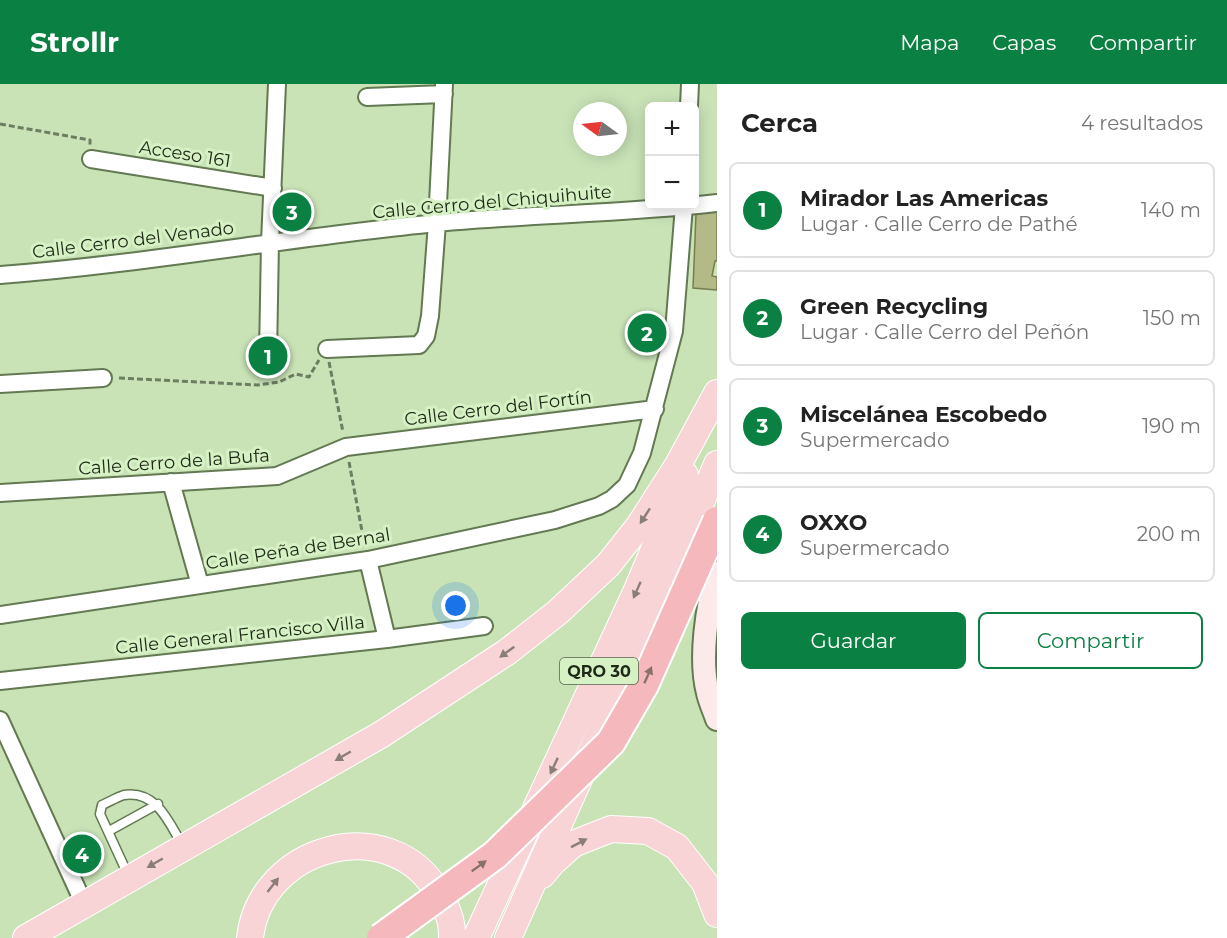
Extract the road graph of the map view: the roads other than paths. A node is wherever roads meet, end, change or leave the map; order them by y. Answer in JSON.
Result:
{"nodes":[{"id":1,"x":277,"y":84,"type":"edge"},
{"id":2,"x":690,"y":84,"type":"edge"},
{"id":3,"x":444,"y":89,"type":"edge"},
{"id":4,"x":367,"y":97,"type":"dead end"},
{"id":5,"x":689,"y":102,"type":"edge"},
{"id":6,"x":91,"y":159,"type":"road end"},
{"id":7,"x":273,"y":188,"type":"junction"},
{"id":8,"x":717,"y":203,"type":"edge"},
{"id":9,"x":699,"y":205,"type":"edge"},
{"id":10,"x":645,"y":209,"type":"edge"},
{"id":11,"x":684,"y":210,"type":"edge"},
{"id":12,"x":437,"y":223,"type":"junction"},
{"id":13,"x":270,"y":242,"type":"junction"},
{"id":14,"x":0,"y":275,"type":"edge"},
{"id":15,"x":327,"y":349,"type":"road end"},
{"id":16,"x":268,"y":356,"type":"dead end"},
{"id":17,"x":103,"y":378,"type":"road end"},
{"id":18,"x":0,"y":384,"type":"edge"},
{"id":19,"x":717,"y":393,"type":"edge"},
{"id":20,"x":717,"y":400,"type":"edge"},
{"id":21,"x":655,"y":409,"type":"junction"},
{"id":22,"x":346,"y":447,"type":"joint"},
{"id":23,"x":717,"y":464,"type":"edge"},
{"id":24,"x":171,"y":482,"type":"junction"},
{"id":25,"x":0,"y":493,"type":"edge"},
{"id":26,"x":717,"y":521,"type":"edge"},
{"id":27,"x":368,"y":560,"type":"junction"},
{"id":28,"x":717,"y":573,"type":"edge"},
{"id":29,"x":200,"y":585,"type":"junction"},
{"id":30,"x":0,"y":615,"type":"edge"},
{"id":31,"x":484,"y":626,"type":"dead end"},
{"id":32,"x":387,"y":639,"type":"junction"},
{"id":33,"x":0,"y":681,"type":"edge"},
{"id":34,"x":717,"y":719,"type":"edge"},
{"id":35,"x":0,"y":720,"type":"edge"},
{"id":36,"x":158,"y":804,"type":"junction"},
{"id":37,"x":109,"y":831,"type":"junction"},
{"id":38,"x":184,"y":846,"type":"junction"},
{"id":39,"x":130,"y":878,"type":"junction"},
{"id":40,"x":84,"y":904,"type":"junction"},
{"id":41,"x":717,"y":914,"type":"edge"},
{"id":42,"x":512,"y":928,"type":"edge"},
{"id":43,"x":26,"y":938,"type":"edge"},
{"id":44,"x":250,"y":938,"type":"edge"},
{"id":45,"x":381,"y":938,"type":"edge"},
{"id":46,"x":452,"y":938,"type":"edge"},
{"id":47,"x":476,"y":938,"type":"edge"}],
"edges":[{"from":1,"to":7,"type":"street"},
{"from":2,"to":5,"type":"street"},
{"from":3,"to":4,"type":"street"},
{"from":3,"to":12,"type":"street"},
{"from":6,"to":7,"type":"street","name":"Acceso 161"},
{"from":7,"to":13,"type":"street"},
{"from":8,"to":9,"type":"street","name":"Calle Cerro del Chiquihuite"},
{"from":10,"to":12,"type":"street","name":"Calle Cerro del Chiquihuite"},
{"from":11,"to":21,"type":"street","name":"Calle Peña de Bernal"},
{"from":12,"to":13,"type":"street","name":"Calle Cerro del Chiquihuite"},
{"from":12,"to":15,"type":"street"},
{"from":13,"to":14,"type":"street","name":"Calle Cerro del Venado"},
{"from":13,"to":16,"type":"street"},
{"from":17,"to":18,"type":"street"},
{"from":19,"to":38,"type":"main road","one_way":true},
{"from":20,"to":47,"type":"main road","number":"QRO 30","one_way":true},
{"from":21,"to":22,"type":"street","name":"Calle Cerro del Fortín"},
{"from":21,"to":27,"type":"street","name":"Calle Peña de Bernal"},
{"from":22,"to":24,"type":"street","name":"Calle Cerro de la Bufa"},
{"from":23,"to":42,"type":"main road","number":"QRO 30"},
{"from":24,"to":25,"type":"street","name":"Calle Cerro de la Bufa"},
{"from":24,"to":29,"type":"street"},
{"from":45,"to":26,"type":"highway","one_way":true,"bridge":true},
{"from":27,"to":29,"type":"street","name":"Calle Peña de Bernal"},
{"from":27,"to":32,"type":"street"},
{"from":28,"to":34,"type":"street"},
{"from":29,"to":30,"type":"street","name":"Calle Peña de Bernal"},
{"from":31,"to":32,"type":"street","name":"Calle General Francisco Villa"},
{"from":32,"to":33,"type":"street","name":"Calle General Francisco Villa"},
{"from":35,"to":40,"type":"street"},
{"from":36,"to":37,"type":"lane"},
{"from":36,"to":37,"type":"lane"},
{"from":36,"to":38,"type":"lane"},
{"from":37,"to":39,"type":"lane"},
{"from":38,"to":39,"type":"main road","one_way":true},
{"from":39,"to":40,"type":"main road"},
{"from":40,"to":43,"type":"main road"},
{"from":42,"to":41,"type":"main road","one_way":true},
{"from":44,"to":46,"type":"main road","one_way":true}]}
